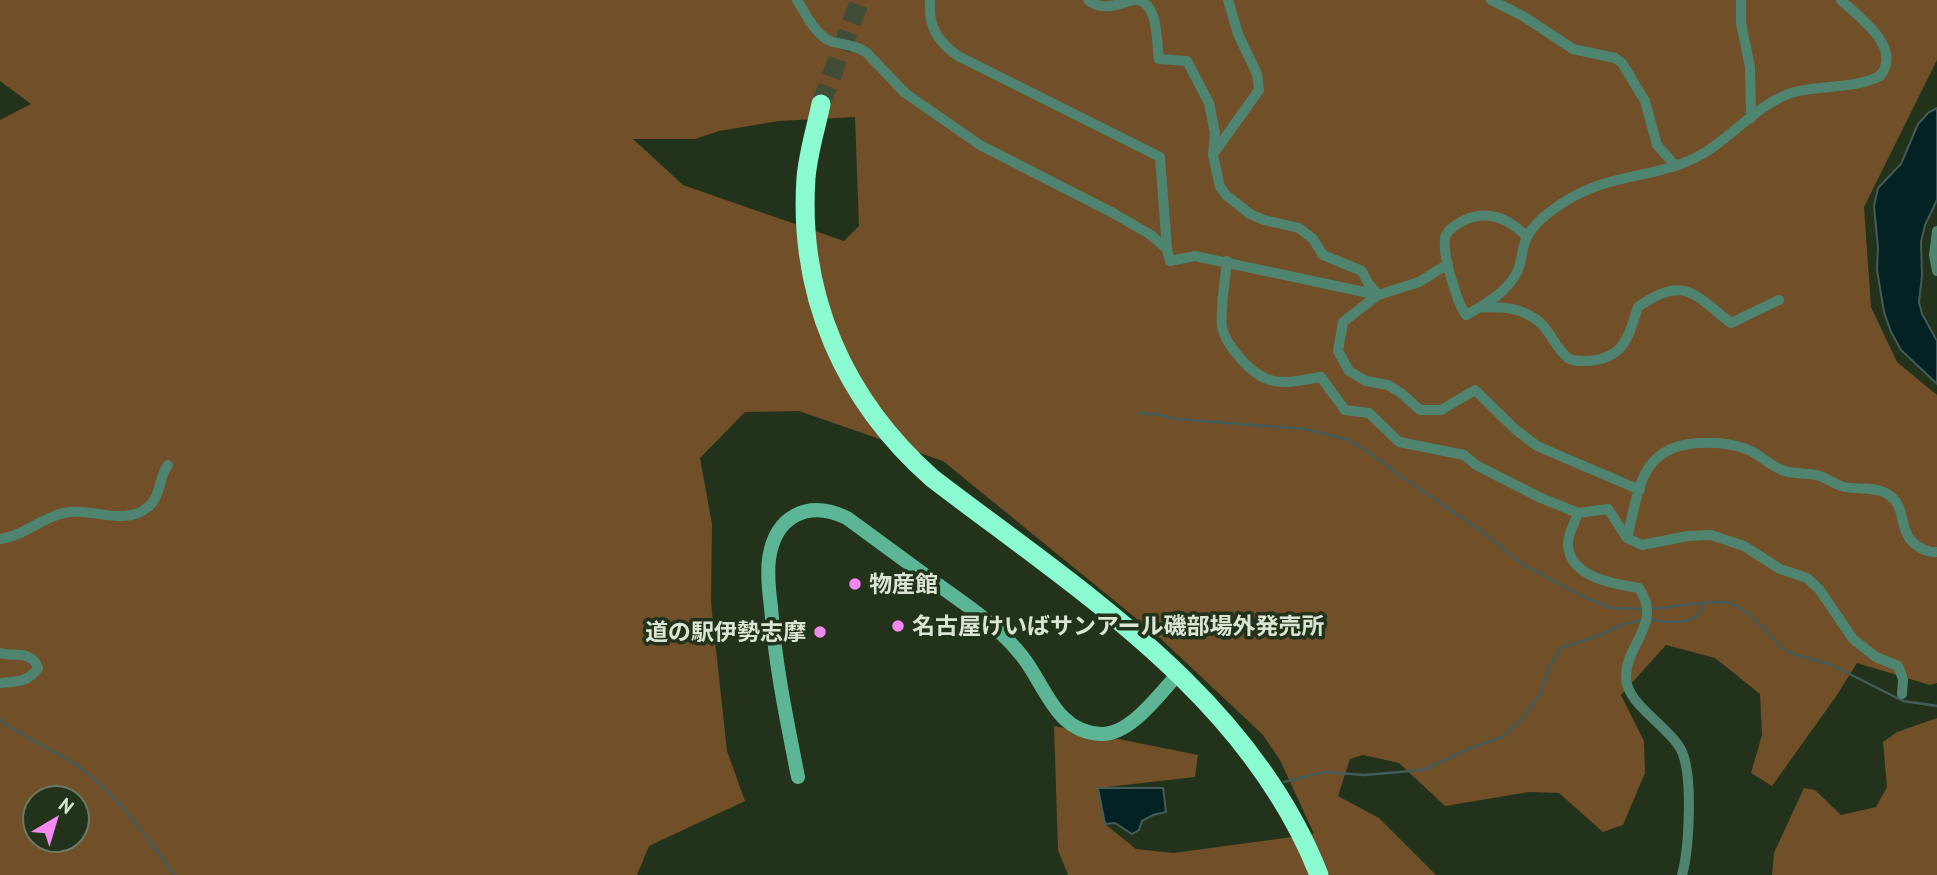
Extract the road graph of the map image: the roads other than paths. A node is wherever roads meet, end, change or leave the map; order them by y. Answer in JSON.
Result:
{"nodes":[{"id":1,"x":797,"y":0,"type":"edge"},
{"id":2,"x":930,"y":0,"type":"edge"},
{"id":3,"x":1088,"y":0,"type":"edge"},
{"id":4,"x":1137,"y":0,"type":"edge"},
{"id":5,"x":1228,"y":0,"type":"edge"},
{"id":6,"x":1491,"y":0,"type":"edge"},
{"id":7,"x":1741,"y":0,"type":"edge"},
{"id":8,"x":1841,"y":0,"type":"edge"},
{"id":9,"x":821,"y":104,"type":"tunnel mouth"},
{"id":10,"x":1751,"y":118,"type":"junction"},
{"id":11,"x":1213,"y":155,"type":"junction"},
{"id":12,"x":1675,"y":165,"type":"junction"},
{"id":13,"x":1937,"y":231,"type":"edge"},
{"id":14,"x":1527,"y":237,"type":"junction"},
{"id":15,"x":1167,"y":249,"type":"junction"},
{"id":16,"x":1227,"y":261,"type":"junction"},
{"id":17,"x":1448,"y":264,"type":"junction"},
{"id":18,"x":1937,"y":271,"type":"edge"},
{"id":19,"x":1378,"y":295,"type":"junction"},
{"id":20,"x":1779,"y":300,"type":"dead end"},
{"id":21,"x":1481,"y":307,"type":"junction"},
{"id":22,"x":168,"y":465,"type":"dead end"},
{"id":23,"x":1640,"y":490,"type":"junction"},
{"id":24,"x":1578,"y":513,"type":"junction"},
{"id":25,"x":1627,"y":538,"type":"junction"},
{"id":26,"x":0,"y":539,"type":"edge"},
{"id":27,"x":1937,"y":552,"type":"edge"},
{"id":28,"x":0,"y":653,"type":"edge"},
{"id":29,"x":1179,"y":673,"type":"junction"},
{"id":30,"x":0,"y":683,"type":"edge"},
{"id":31,"x":1902,"y":694,"type":"dead end"},
{"id":32,"x":798,"y":777,"type":"dead end"},
{"id":33,"x":1319,"y":875,"type":"edge"},
{"id":34,"x":1682,"y":875,"type":"edge"}],
"edges":[{"from":1,"to":15,"type":"street"},
{"from":2,"to":15,"type":"street"},
{"from":3,"to":4,"type":"street"},
{"from":4,"to":11,"type":"street"},
{"from":5,"to":11,"type":"street"},
{"from":6,"to":12,"type":"street"},
{"from":7,"to":10,"type":"street"},
{"from":8,"to":10,"type":"street"},
{"from":9,"to":29,"type":"highway"},
{"from":10,"to":12,"type":"street"},
{"from":11,"to":19,"type":"street"},
{"from":12,"to":14,"type":"street"},
{"from":13,"to":18,"type":"street"},
{"from":14,"to":17,"type":"street"},
{"from":14,"to":21,"type":"street"},
{"from":15,"to":16,"type":"street"},
{"from":16,"to":19,"type":"street"},
{"from":16,"to":24,"type":"street"},
{"from":17,"to":19,"type":"street"},
{"from":17,"to":21,"type":"street"},
{"from":19,"to":23,"type":"street"},
{"from":20,"to":21,"type":"street"},
{"from":22,"to":26,"type":"street"},
{"from":23,"to":25,"type":"street"},
{"from":23,"to":27,"type":"street"},
{"from":24,"to":25,"type":"street"},
{"from":24,"to":34,"type":"street"},
{"from":25,"to":31,"type":"street"},
{"from":28,"to":30,"type":"street"},
{"from":29,"to":32,"type":"street"},
{"from":29,"to":33,"type":"highway"}]}
